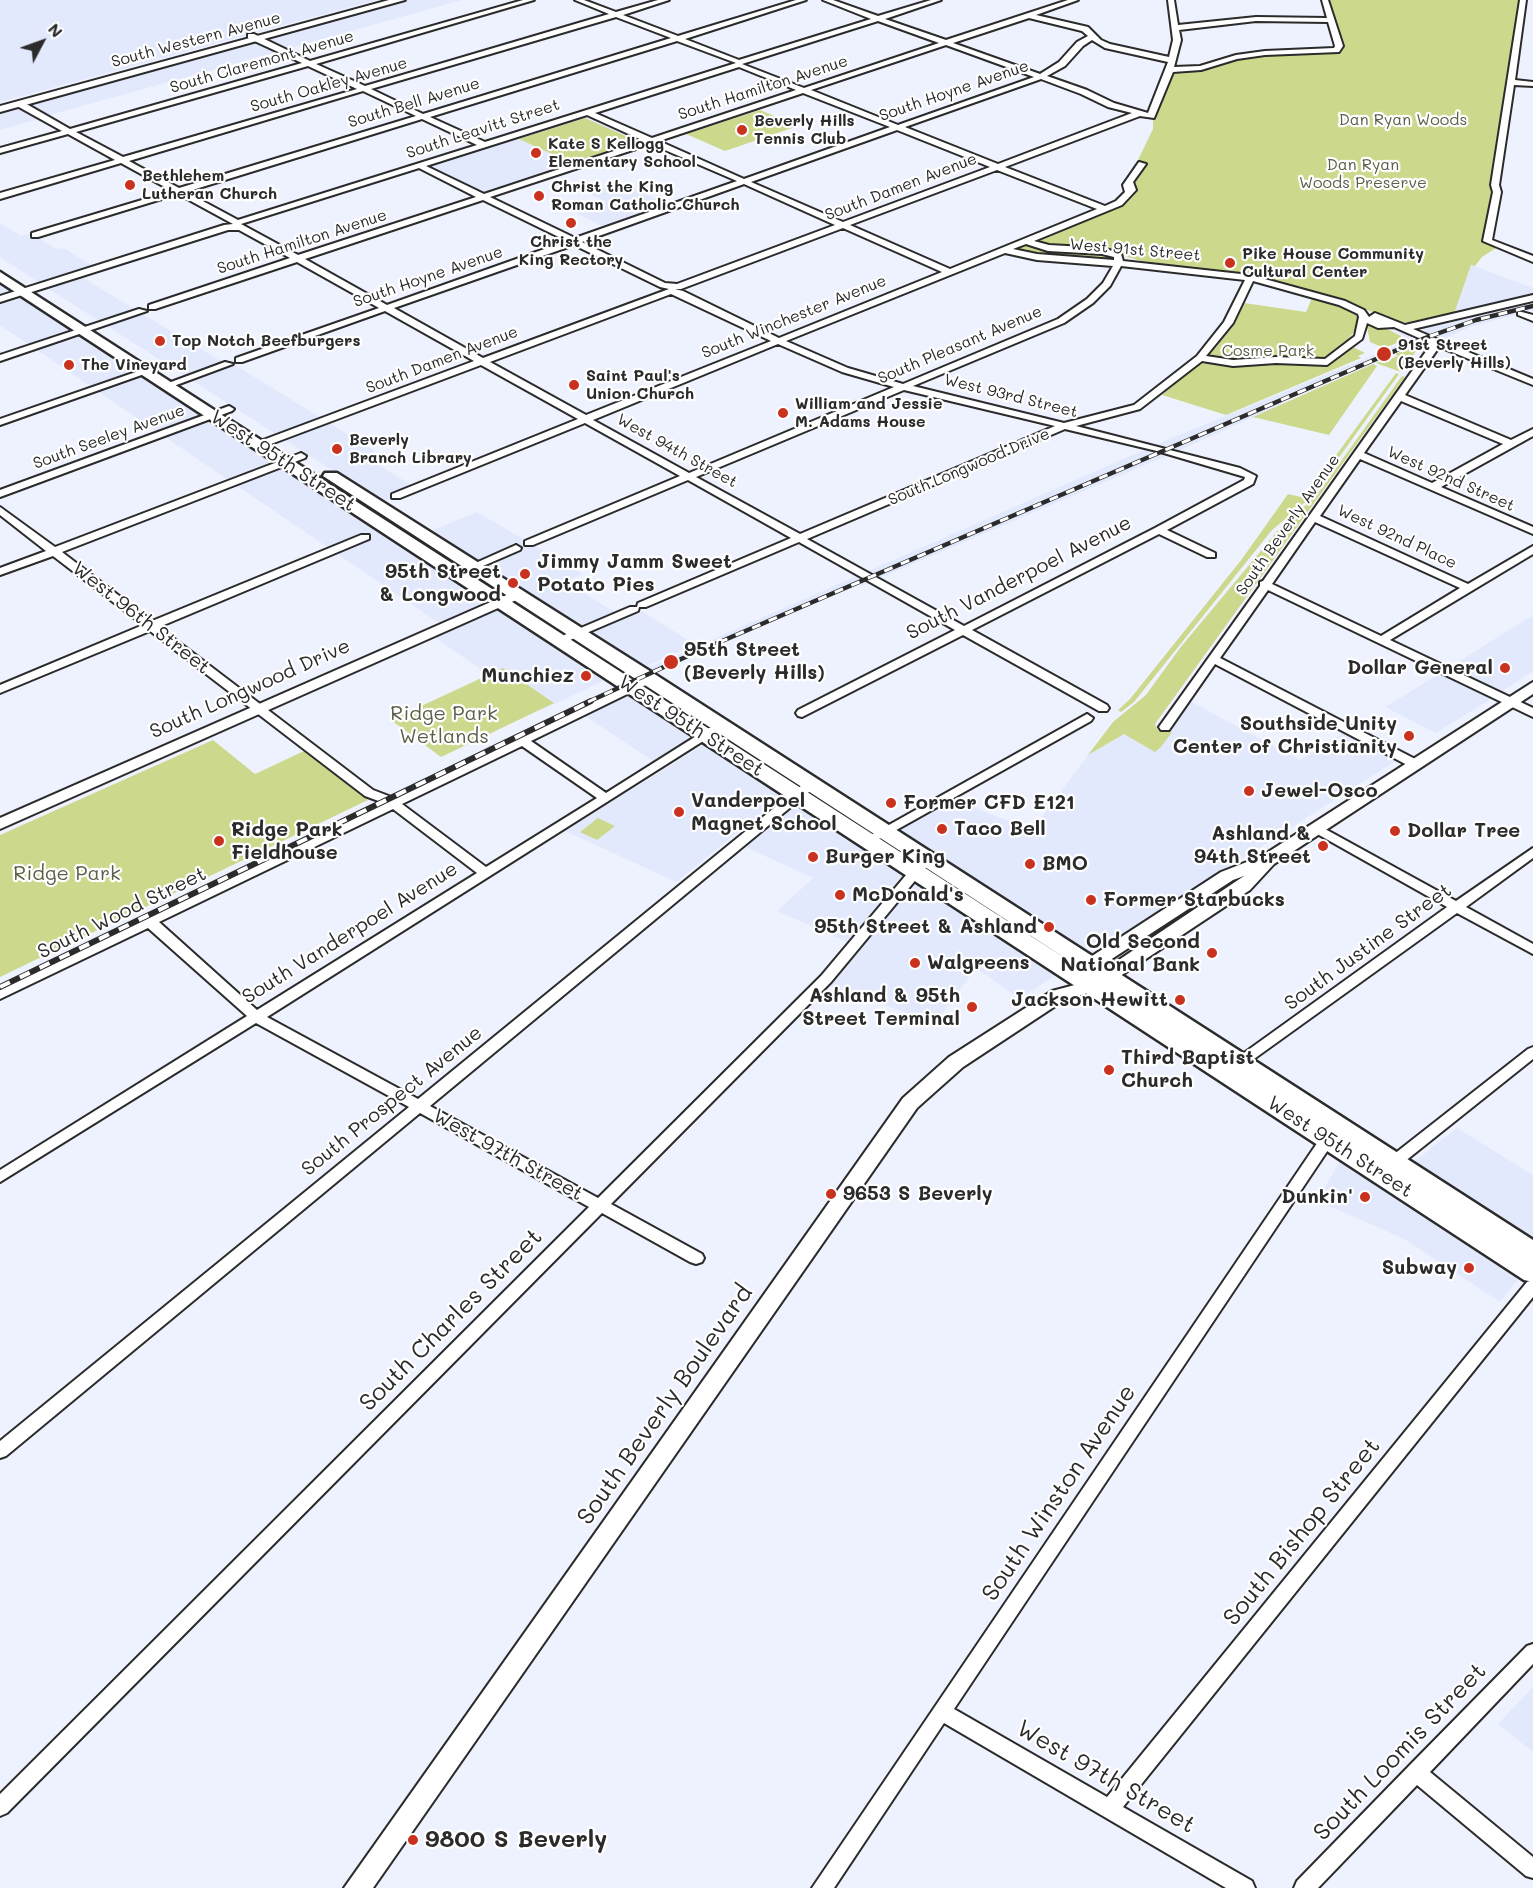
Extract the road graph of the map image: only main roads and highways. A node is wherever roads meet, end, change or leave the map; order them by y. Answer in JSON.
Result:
{"nodes":[{"id":1,"x":380,"y":0,"type":"edge"},
{"id":2,"x":387,"y":0,"type":"edge"},
{"id":3,"x":400,"y":0,"type":"edge"},
{"id":4,"x":357,"y":12,"type":"junction"},
{"id":5,"x":254,"y":38,"type":"junction"},
{"id":6,"x":0,"y":104,"type":"edge"},
{"id":7,"x":0,"y":110,"type":"edge"},
{"id":8,"x":0,"y":262,"type":"edge"},
{"id":9,"x":0,"y":276,"type":"edge"},
{"id":10,"x":293,"y":459,"type":"junction"},
{"id":11,"x":518,"y":594,"type":"junction"},
{"id":12,"x":500,"y":602,"type":"junction"},
{"id":13,"x":1533,"y":687,"type":"edge"},
{"id":14,"x":804,"y":789,"type":"junction"},
{"id":15,"x":0,"y":824,"type":"edge"},
{"id":16,"x":1091,"y":975,"type":"junction"},
{"id":17,"x":1387,"y":1167,"type":"junction"},
{"id":18,"x":1533,"y":1252,"type":"edge"},
{"id":19,"x":1533,"y":1273,"type":"edge"},
{"id":20,"x":357,"y":1888,"type":"edge"}],
"edges":[{"from":1,"to":5,"type":"main road","name":"South Western Avenue"},
{"from":2,"to":4,"type":"main road"},
{"from":3,"to":4,"type":"main road","name":"South Western Avenue"},
{"from":4,"to":5,"type":"main road","name":"South Western Avenue"},
{"from":5,"to":6,"type":"main road","name":"South Western Avenue"},
{"from":5,"to":7,"type":"main road","name":"South Western Avenue"},
{"from":8,"to":10,"type":"main road","name":"West 95th Street"},
{"from":9,"to":10,"type":"main road","name":"West 95th Street"},
{"from":10,"to":11,"type":"main road","name":"West 95th Street"},
{"from":10,"to":12,"type":"main road","name":"West 95th Street"},
{"from":11,"to":12,"type":"main road","name":"South Longwood Drive"},
{"from":11,"to":14,"type":"main road","name":"West 95th Street"},
{"from":12,"to":14,"type":"main road","name":"West 95th Street"},
{"from":12,"to":15,"type":"main road","name":"South Longwood Drive"},
{"from":13,"to":16,"type":"main road","name":"South Beverly Boulevard"},
{"from":14,"to":16,"type":"main road","name":"West 95th Street"},
{"from":16,"to":17,"type":"main road","name":"West 95th Street"},
{"from":16,"to":20,"type":"main road","name":"South Beverly Boulevard"},
{"from":17,"to":18,"type":"main road","name":"West 95th Street"},
{"from":17,"to":19,"type":"main road","name":"West 95th Street"}]}
